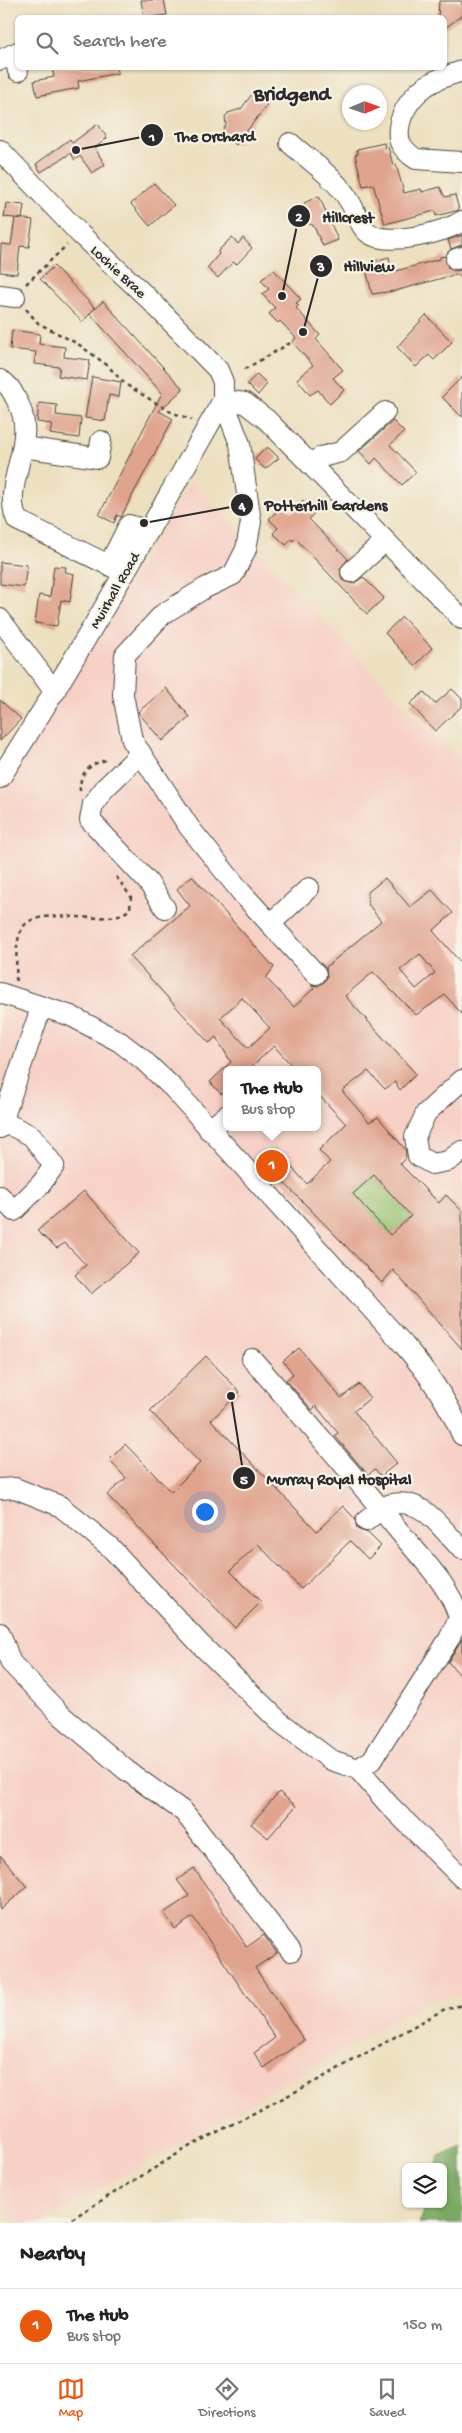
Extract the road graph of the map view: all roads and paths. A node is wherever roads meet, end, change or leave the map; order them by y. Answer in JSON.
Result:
{"nodes":[{"id":1,"x":462,"y":71,"type":"edge"},
{"id":2,"x":290,"y":143,"type":"dead end"},
{"id":3,"x":0,"y":150,"type":"edge"},
{"id":4,"x":462,"y":162,"type":"edge"},
{"id":5,"x":462,"y":221,"type":"edge"},
{"id":6,"x":80,"y":234,"type":"junction"},
{"id":7,"x":8,"y":296,"type":"edge"},
{"id":8,"x":292,"y":342,"type":"dead end"},
{"id":9,"x":244,"y":369,"type":"dead end"},
{"id":10,"x":0,"y":380,"type":"edge"},
{"id":11,"x":223,"y":400,"type":"junction"},
{"id":12,"x":385,"y":412,"type":"dead end"},
{"id":13,"x":206,"y":428,"type":"junction"},
{"id":14,"x":101,"y":441,"type":"dead end"},
{"id":15,"x":23,"y":446,"type":"junction"},
{"id":16,"x":310,"y":464,"type":"junction"},
{"id":17,"x":385,"y":541,"type":"junction"},
{"id":18,"x":117,"y":569,"type":"junction"},
{"id":19,"x":351,"y":572,"type":"dead end"},
{"id":20,"x":462,"y":619,"type":"edge"},
{"id":21,"x":0,"y":620,"type":"edge"},
{"id":22,"x":55,"y":692,"type":"junction"},
{"id":23,"x":141,"y":753,"type":"junction"},
{"id":24,"x":112,"y":760,"type":"dead end"},
{"id":25,"x":0,"y":778,"type":"edge"},
{"id":26,"x":80,"y":795,"type":"dead end"},
{"id":27,"x":111,"y":868,"type":"dead end"},
{"id":28,"x":309,"y":888,"type":"dead end"},
{"id":29,"x":165,"y":908,"type":"dead end"},
{"id":30,"x":270,"y":924,"type":"junction"},
{"id":31,"x":316,"y":974,"type":"dead end"},
{"id":32,"x":7,"y":995,"type":"edge"},
{"id":33,"x":41,"y":1008,"type":"junction"},
{"id":34,"x":462,"y":1080,"type":"edge"},
{"id":35,"x":223,"y":1118,"type":"edge"},
{"id":36,"x":2,"y":1125,"type":"edge"},
{"id":37,"x":209,"y":1130,"type":"junction"},
{"id":38,"x":462,"y":1151,"type":"edge"},
{"id":39,"x":0,"y":1196,"type":"edge"},
{"id":40,"x":252,"y":1359,"type":"dead end"},
{"id":41,"x":462,"y":1435,"type":"edge"},
{"id":42,"x":0,"y":1489,"type":"edge"},
{"id":43,"x":374,"y":1516,"type":"junction"},
{"id":44,"x":462,"y":1549,"type":"edge"},
{"id":45,"x":0,"y":1633,"type":"edge"},
{"id":46,"x":358,"y":1769,"type":"junction"},
{"id":47,"x":462,"y":1878,"type":"edge"},
{"id":48,"x":291,"y":1951,"type":"dead end"},
{"id":49,"x":462,"y":2005,"type":"edge"},
{"id":50,"x":66,"y":2223,"type":"edge"}],
"edges":[{"from":1,"to":4,"type":"street"},
{"from":2,"to":5,"type":"street"},
{"from":3,"to":6,"type":"street","name":"Lochie Brae"},
{"from":6,"to":7,"type":"path"},
{"from":6,"to":11,"type":"street","name":"Lochie Brae"},
{"from":7,"to":13,"type":"path"},
{"from":8,"to":9,"type":"path"},
{"from":10,"to":15,"type":"street"},
{"from":11,"to":13,"type":"street","name":"Muirhall Road"},
{"from":11,"to":16,"type":"street"},
{"from":11,"to":23,"type":"street","name":"Lochie Brae"},
{"from":12,"to":16,"type":"street"},
{"from":13,"to":18,"type":"street","name":"Muirhall Road"},
{"from":14,"to":15,"type":"street"},
{"from":15,"to":18,"type":"street"},
{"from":16,"to":17,"type":"street"},
{"from":17,"to":19,"type":"street"},
{"from":17,"to":20,"type":"street"},
{"from":18,"to":22,"type":"street","name":"Muirhall Road"},
{"from":21,"to":22,"type":"street"},
{"from":22,"to":25,"type":"street","name":"Muirhall Road"},
{"from":23,"to":29,"type":"street"},
{"from":23,"to":30,"type":"street","name":"Lochie Brae"},
{"from":24,"to":26,"type":"path"},
{"from":27,"to":32,"type":"path"},
{"from":28,"to":30,"type":"street"},
{"from":30,"to":31,"type":"street","name":"Lochie Brae"},
{"from":32,"to":33,"type":"street"},
{"from":33,"to":36,"type":"street"},
{"from":33,"to":37,"type":"street"},
{"from":34,"to":38,"type":"street"},
{"from":35,"to":37,"type":"street"},
{"from":36,"to":39,"type":"street"},
{"from":37,"to":41,"type":"street"},
{"from":40,"to":43,"type":"street"},
{"from":42,"to":46,"type":"street"},
{"from":43,"to":44,"type":"street"},
{"from":43,"to":46,"type":"street"},
{"from":45,"to":48,"type":"street"},
{"from":46,"to":47,"type":"street"},
{"from":49,"to":50,"type":"path"}]}
